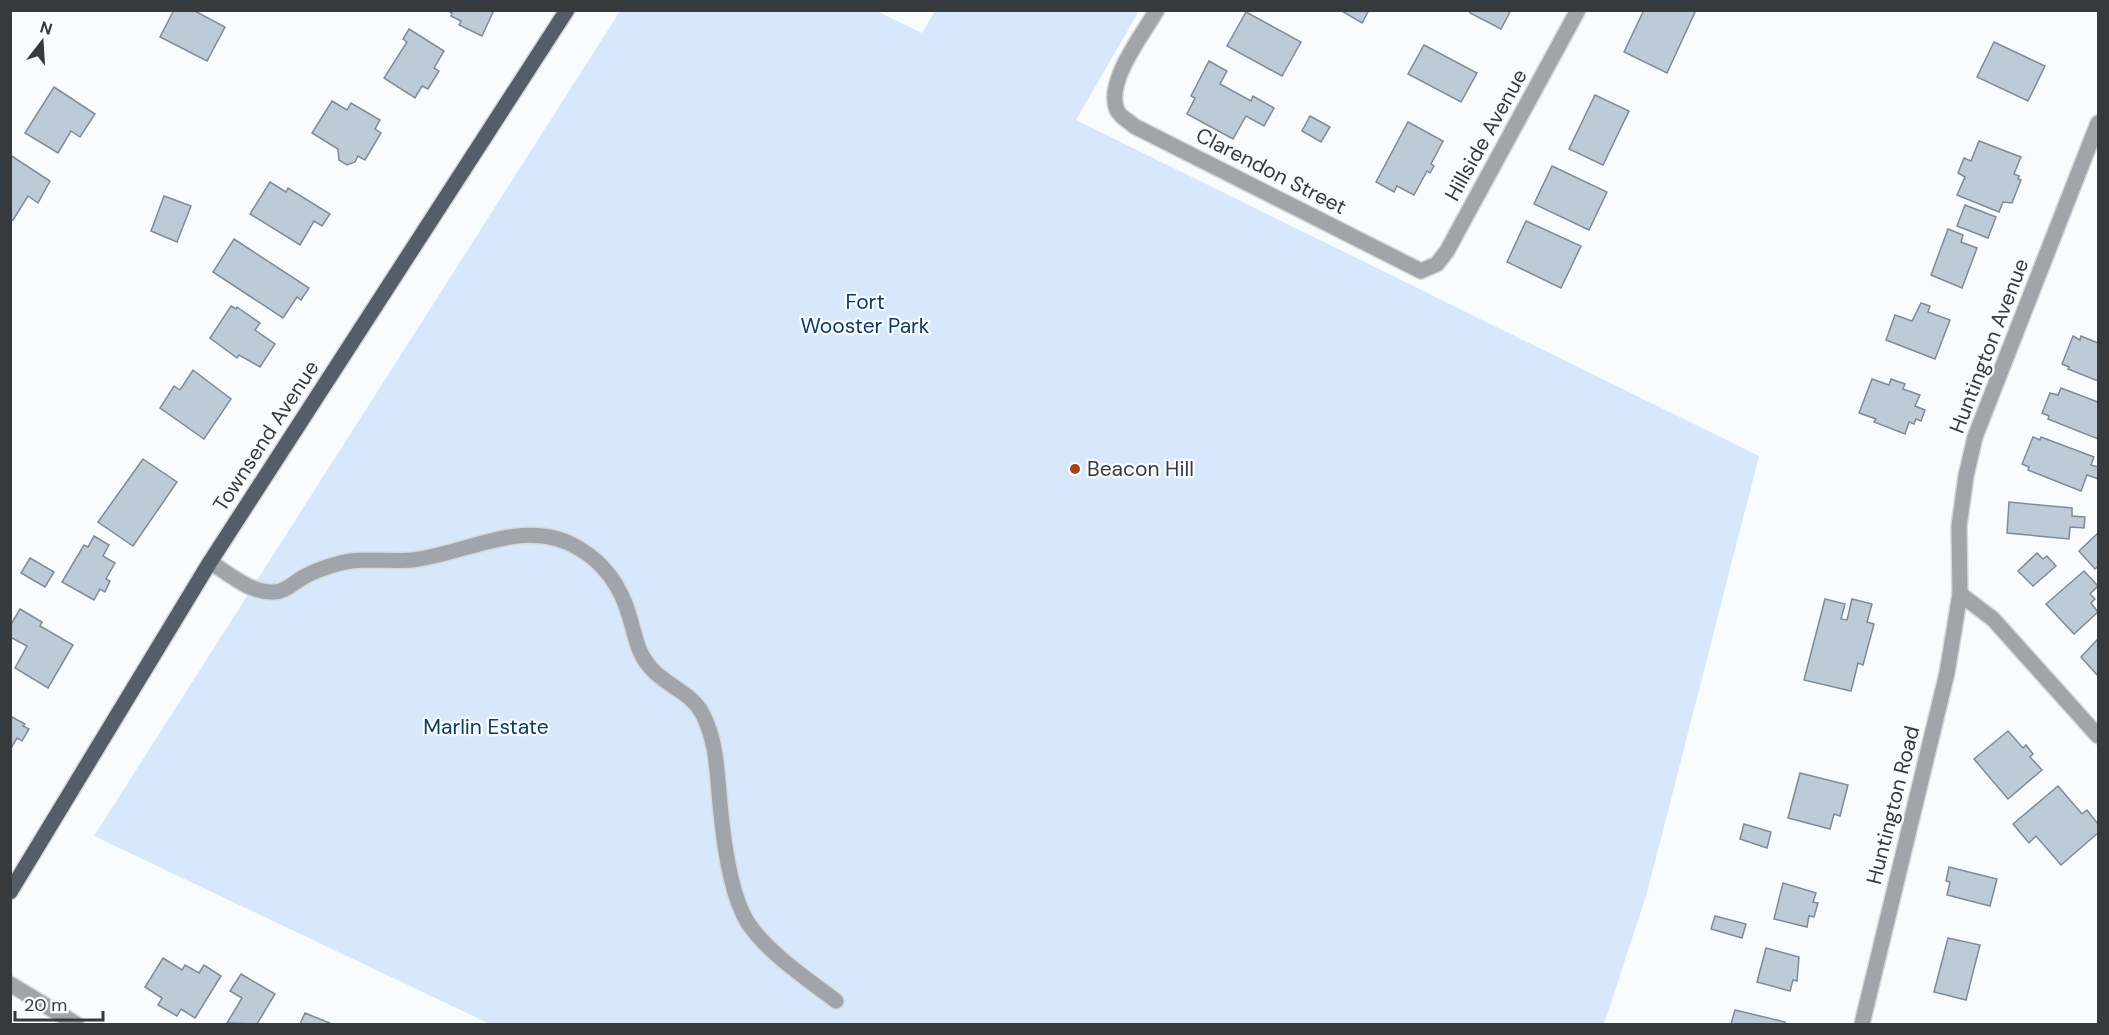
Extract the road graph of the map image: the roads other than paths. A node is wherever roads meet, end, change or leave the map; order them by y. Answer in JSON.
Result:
{"nodes":[{"id":1,"x":567,"y":10,"type":"edge"},
{"id":2,"x":1157,"y":10,"type":"edge"},
{"id":3,"x":1578,"y":10,"type":"edge"},
{"id":4,"x":2098,"y":123,"type":"edge"},
{"id":5,"x":1421,"y":271,"type":"joint"},
{"id":6,"x":210,"y":562,"type":"junction"},
{"id":7,"x":1960,"y":594,"type":"junction"},
{"id":8,"x":2098,"y":736,"type":"edge"},
{"id":9,"x":10,"y":892,"type":"edge"},
{"id":10,"x":10,"y":984,"type":"edge"},
{"id":11,"x":836,"y":1001,"type":"dead end"},
{"id":12,"x":76,"y":1024,"type":"edge"},
{"id":13,"x":1862,"y":1024,"type":"edge"}],
"edges":[{"from":1,"to":6,"type":"main road","name":"Townsend Avenue"},
{"from":2,"to":5,"type":"street","name":"Clarendon Street"},
{"from":3,"to":5,"type":"street","name":"Hillside Avenue"},
{"from":4,"to":7,"type":"street","name":"Huntington Avenue"},
{"from":6,"to":9,"type":"main road","name":"Townsend Avenue"},
{"from":6,"to":11,"type":"street"},
{"from":7,"to":8,"type":"street"},
{"from":7,"to":13,"type":"street","name":"Huntington Road"},
{"from":10,"to":12,"type":"street"}]}
